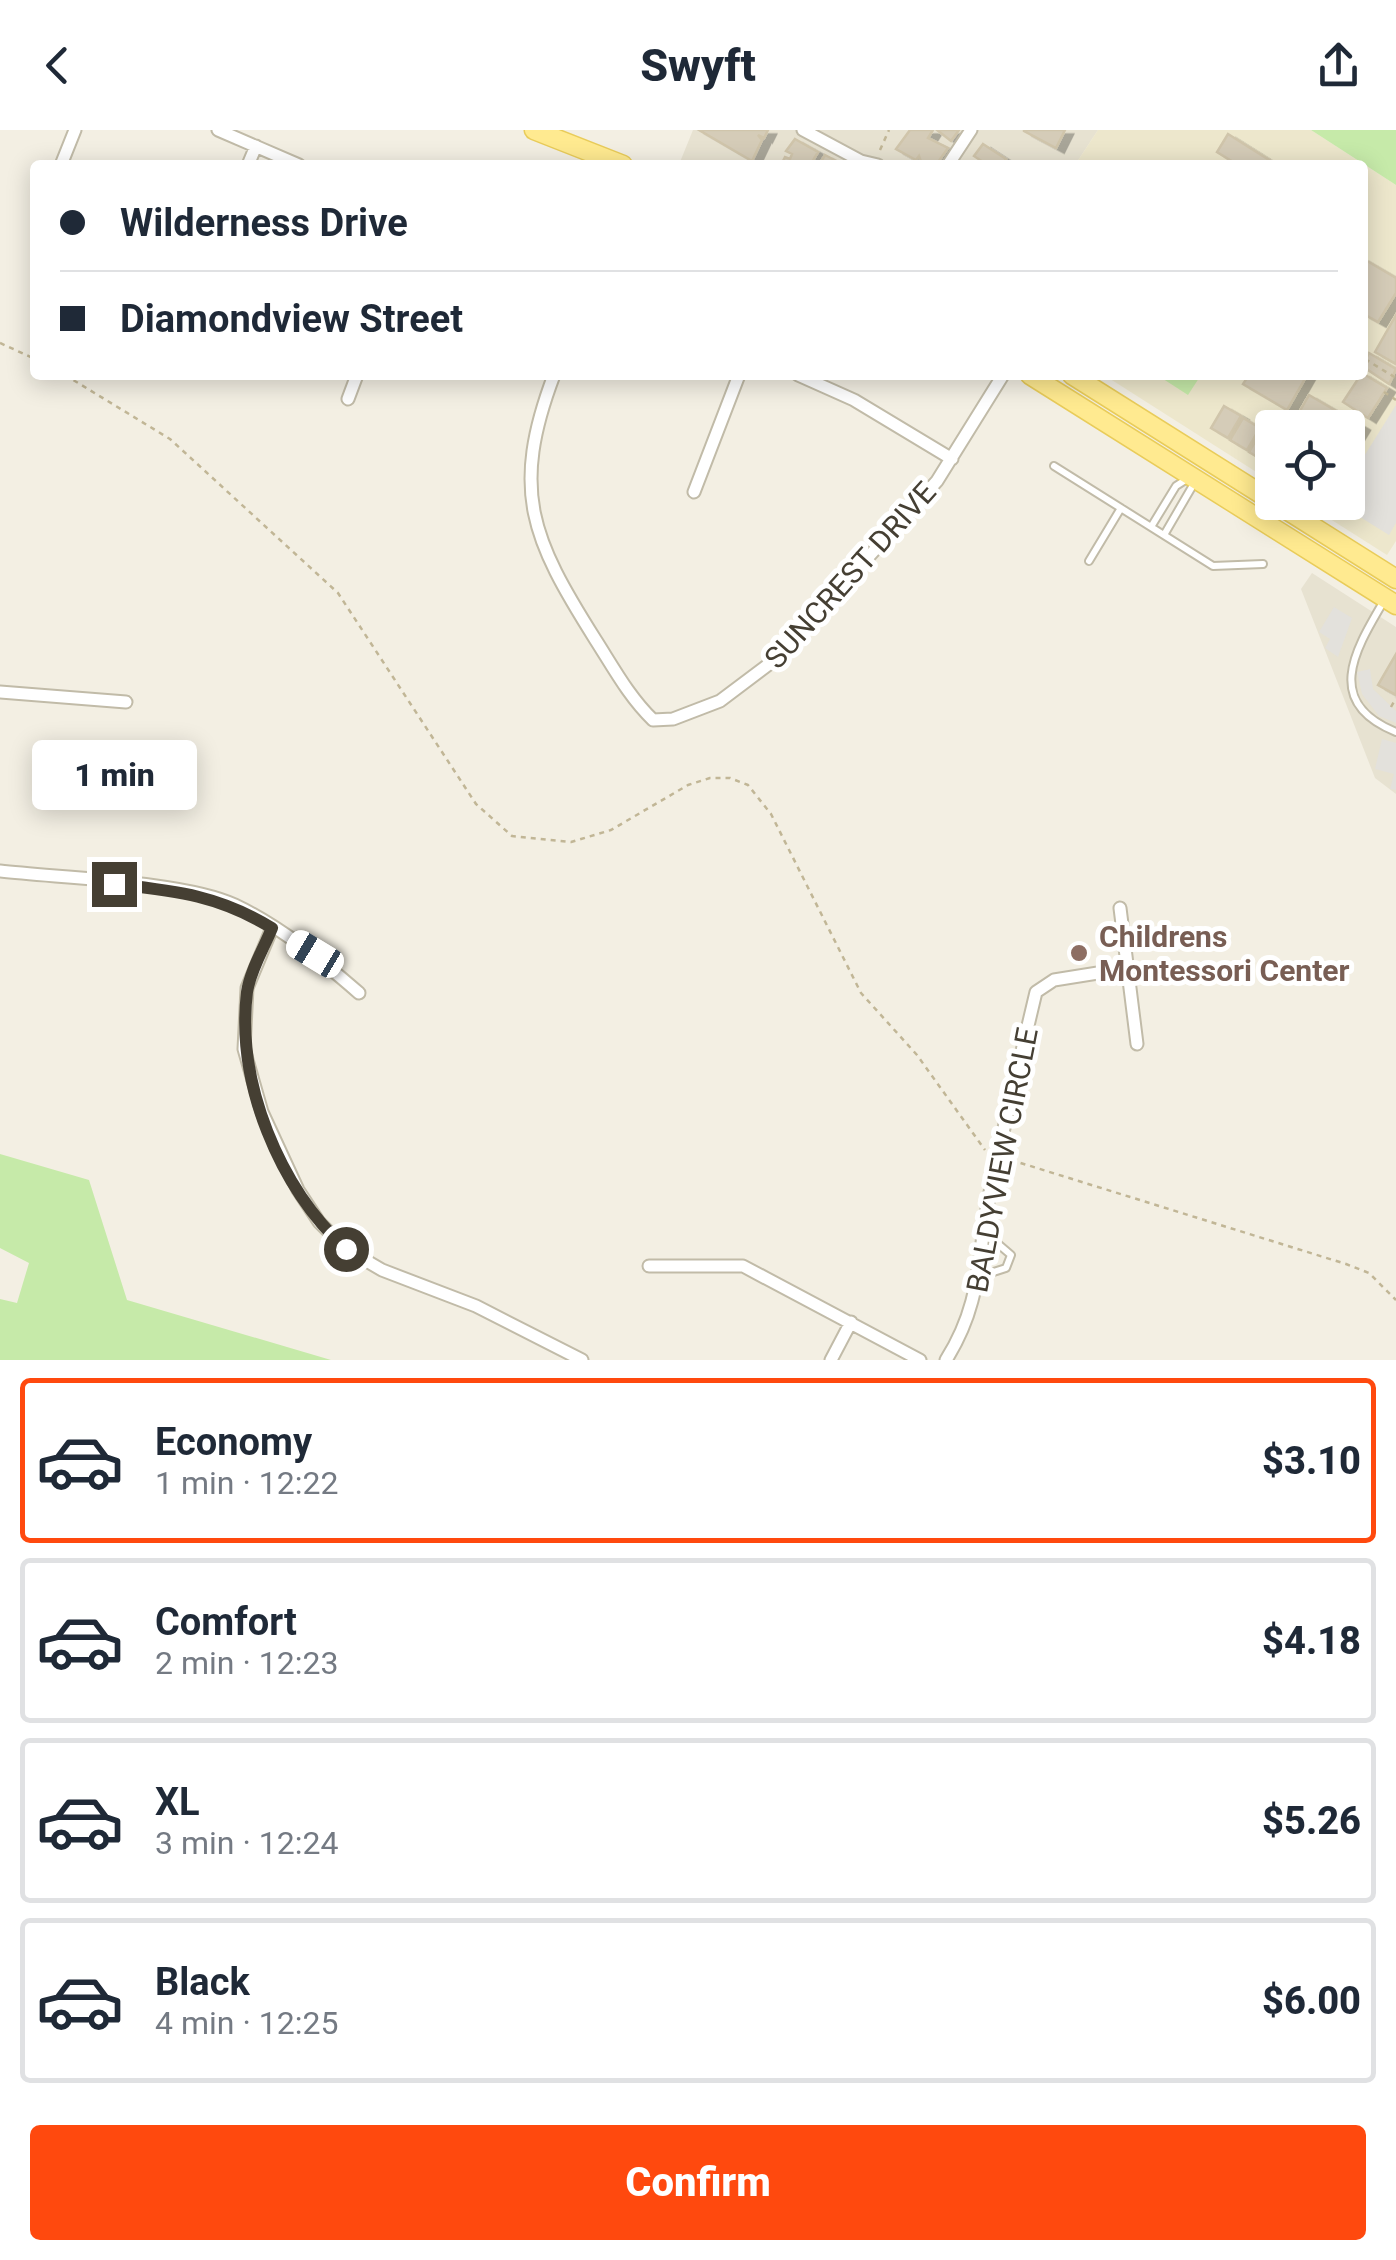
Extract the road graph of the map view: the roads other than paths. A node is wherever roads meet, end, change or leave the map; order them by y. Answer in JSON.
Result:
{"nodes":[{"id":1,"x":75,"y":130,"type":"edge"},
{"id":2,"x":218,"y":130,"type":"edge"},
{"id":3,"x":534,"y":130,"type":"edge"},
{"id":4,"x":804,"y":130,"type":"edge"},
{"id":5,"x":970,"y":130,"type":"edge"},
{"id":6,"x":569,"y":136,"type":"edge"},
{"id":7,"x":256,"y":146,"type":"junction"},
{"id":8,"x":63,"y":160,"type":"edge"},
{"id":9,"x":250,"y":160,"type":"edge"},
{"id":10,"x":288,"y":160,"type":"edge"},
{"id":11,"x":614,"y":160,"type":"edge"},
{"id":12,"x":859,"y":160,"type":"edge"},
{"id":13,"x":951,"y":160,"type":"edge"},
{"id":14,"x":355,"y":380,"type":"edge"},
{"id":15,"x":552,"y":380,"type":"edge"},
{"id":16,"x":736,"y":380,"type":"edge"},
{"id":17,"x":809,"y":380,"type":"edge"},
{"id":18,"x":1000,"y":380,"type":"edge"},
{"id":19,"x":1038,"y":380,"type":"edge"},
{"id":20,"x":1080,"y":380,"type":"edge"},
{"id":21,"x":348,"y":400,"type":"dead end"},
{"id":22,"x":952,"y":459,"type":"junction"},
{"id":23,"x":1054,"y":466,"type":"dead end"},
{"id":24,"x":1217,"y":466,"type":"junction"},
{"id":25,"x":1193,"y":478,"type":"junction"},
{"id":26,"x":1255,"y":490,"type":"edge"},
{"id":27,"x":694,"y":492,"type":"dead end"},
{"id":28,"x":1121,"y":508,"type":"junction"},
{"id":29,"x":1302,"y":520,"type":"edge"},
{"id":30,"x":1151,"y":527,"type":"junction"},
{"id":31,"x":1164,"y":535,"type":"junction"},
{"id":32,"x":1089,"y":561,"type":"dead end"},
{"id":33,"x":1263,"y":564,"type":"dead end"},
{"id":34,"x":1396,"y":579,"type":"edge"},
{"id":35,"x":1391,"y":602,"type":"edge"},
{"id":36,"x":0,"y":692,"type":"edge"},
{"id":37,"x":126,"y":702,"type":"dead end"},
{"id":38,"x":1396,"y":732,"type":"edge"},
{"id":39,"x":0,"y":871,"type":"edge"},
{"id":40,"x":1120,"y":908,"type":"dead end"},
{"id":41,"x":272,"y":928,"type":"junction"},
{"id":42,"x":1128,"y":968,"type":"junction"},
{"id":43,"x":359,"y":993,"type":"dead end"},
{"id":44,"x":1137,"y":1044,"type":"dead end"},
{"id":45,"x":983,"y":1231,"type":"junction"},
{"id":46,"x":650,"y":1266,"type":"dead end"},
{"id":47,"x":981,"y":1276,"type":"junction"},
{"id":48,"x":851,"y":1322,"type":"junction"},
{"id":49,"x":582,"y":1360,"type":"edge"},
{"id":50,"x":831,"y":1360,"type":"edge"},
{"id":51,"x":920,"y":1360,"type":"edge"},
{"id":52,"x":946,"y":1360,"type":"edge"}],
"edges":[{"from":1,"to":8,"type":"street"},
{"from":2,"to":7,"type":"street"},
{"from":3,"to":6,"type":"main road"},
{"from":4,"to":12,"type":"street"},
{"from":5,"to":13,"type":"street"},
{"from":6,"to":11,"type":"main road"},
{"from":7,"to":9,"type":"street"},
{"from":7,"to":10,"type":"street"},
{"from":14,"to":21,"type":"street"},
{"from":15,"to":22,"type":"street","name":"SUNCREST DRIVE"},
{"from":16,"to":27,"type":"street"},
{"from":17,"to":22,"type":"street"},
{"from":18,"to":22,"type":"street","name":"SUNCREST DRIVE"},
{"from":19,"to":25,"type":"main road"},
{"from":20,"to":24,"type":"main road"},
{"from":23,"to":28,"type":"lane"},
{"from":24,"to":25,"type":"main road"},
{"from":24,"to":26,"type":"main road"},
{"from":25,"to":30,"type":"lane"},
{"from":25,"to":31,"type":"lane"},
{"from":25,"to":35,"type":"main road"},
{"from":28,"to":30,"type":"lane"},
{"from":28,"to":32,"type":"lane"},
{"from":29,"to":34,"type":"main road"},
{"from":30,"to":31,"type":"lane"},
{"from":31,"to":33,"type":"lane"},
{"from":35,"to":38,"type":"lane"},
{"from":36,"to":37,"type":"street"},
{"from":39,"to":41,"type":"street"},
{"from":40,"to":42,"type":"street"},
{"from":41,"to":43,"type":"street"},
{"from":41,"to":49,"type":"street"},
{"from":42,"to":44,"type":"street"},
{"from":42,"to":45,"type":"street","name":"BALDYVIEW CIRCLE"},
{"from":45,"to":47,"type":"street","name":"BALDYVIEW CIRCLE"},
{"from":45,"to":47,"type":"lane"},
{"from":46,"to":48,"type":"street"},
{"from":47,"to":52,"type":"street","name":"BALDYVIEW CIRCLE"},
{"from":48,"to":50,"type":"street"},
{"from":48,"to":51,"type":"street"}]}
